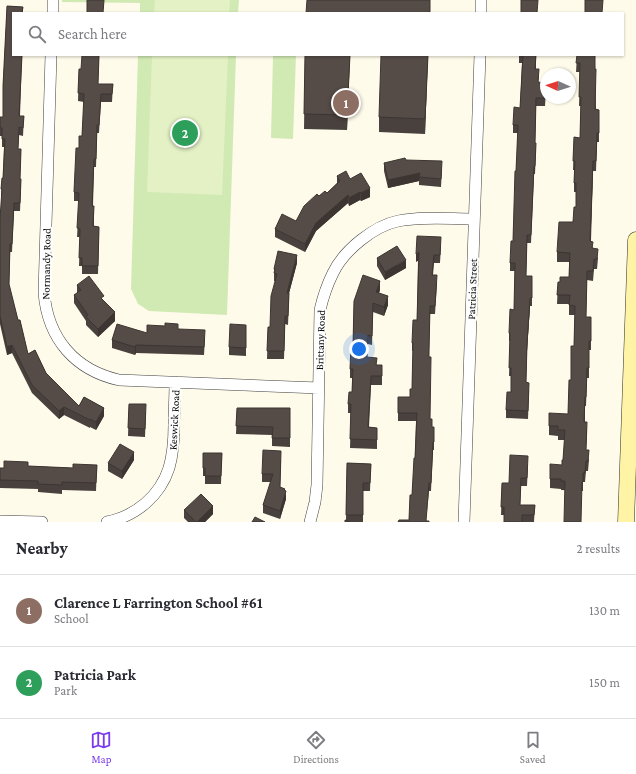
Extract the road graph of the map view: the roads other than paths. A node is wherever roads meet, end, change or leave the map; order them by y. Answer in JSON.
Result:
{"nodes":[{"id":1,"x":53,"y":0,"type":"edge"},
{"id":2,"x":481,"y":0,"type":"edge"},
{"id":3,"x":53,"y":12,"type":"edge"},
{"id":4,"x":481,"y":12,"type":"edge"},
{"id":5,"x":51,"y":56,"type":"edge"},
{"id":6,"x":480,"y":56,"type":"edge"},
{"id":7,"x":474,"y":219,"type":"junction"},
{"id":8,"x":636,"y":240,"type":"edge"},
{"id":9,"x":635,"y":308,"type":"edge"},
{"id":10,"x":175,"y":382,"type":"junction"},
{"id":11,"x":319,"y":388,"type":"junction"},
{"id":12,"x":632,"y":453,"type":"edge"},
{"id":13,"x":0,"y":521,"type":"edge"},
{"id":14,"x":42,"y":522,"type":"edge"},
{"id":15,"x":107,"y":522,"type":"edge"},
{"id":16,"x":310,"y":522,"type":"edge"},
{"id":17,"x":464,"y":522,"type":"edge"},
{"id":18,"x":626,"y":522,"type":"edge"}],
"edges":[{"from":1,"to":3,"type":"street"},
{"from":2,"to":4,"type":"street"},
{"from":5,"to":10,"type":"street","name":"Normandy Road"},
{"from":6,"to":7,"type":"street","name":"Patricia Street"},
{"from":7,"to":11,"type":"street","name":"Brittany Road"},
{"from":7,"to":17,"type":"street","name":"Patricia Street"},
{"from":8,"to":9,"type":"main road"},
{"from":9,"to":12,"type":"main road"},
{"from":10,"to":11,"type":"street","name":"Normandy Road"},
{"from":10,"to":15,"type":"street","name":"Keswick Road"},
{"from":11,"to":16,"type":"street","name":"Brittany Road"},
{"from":12,"to":18,"type":"main road"},
{"from":13,"to":14,"type":"street"}]}
